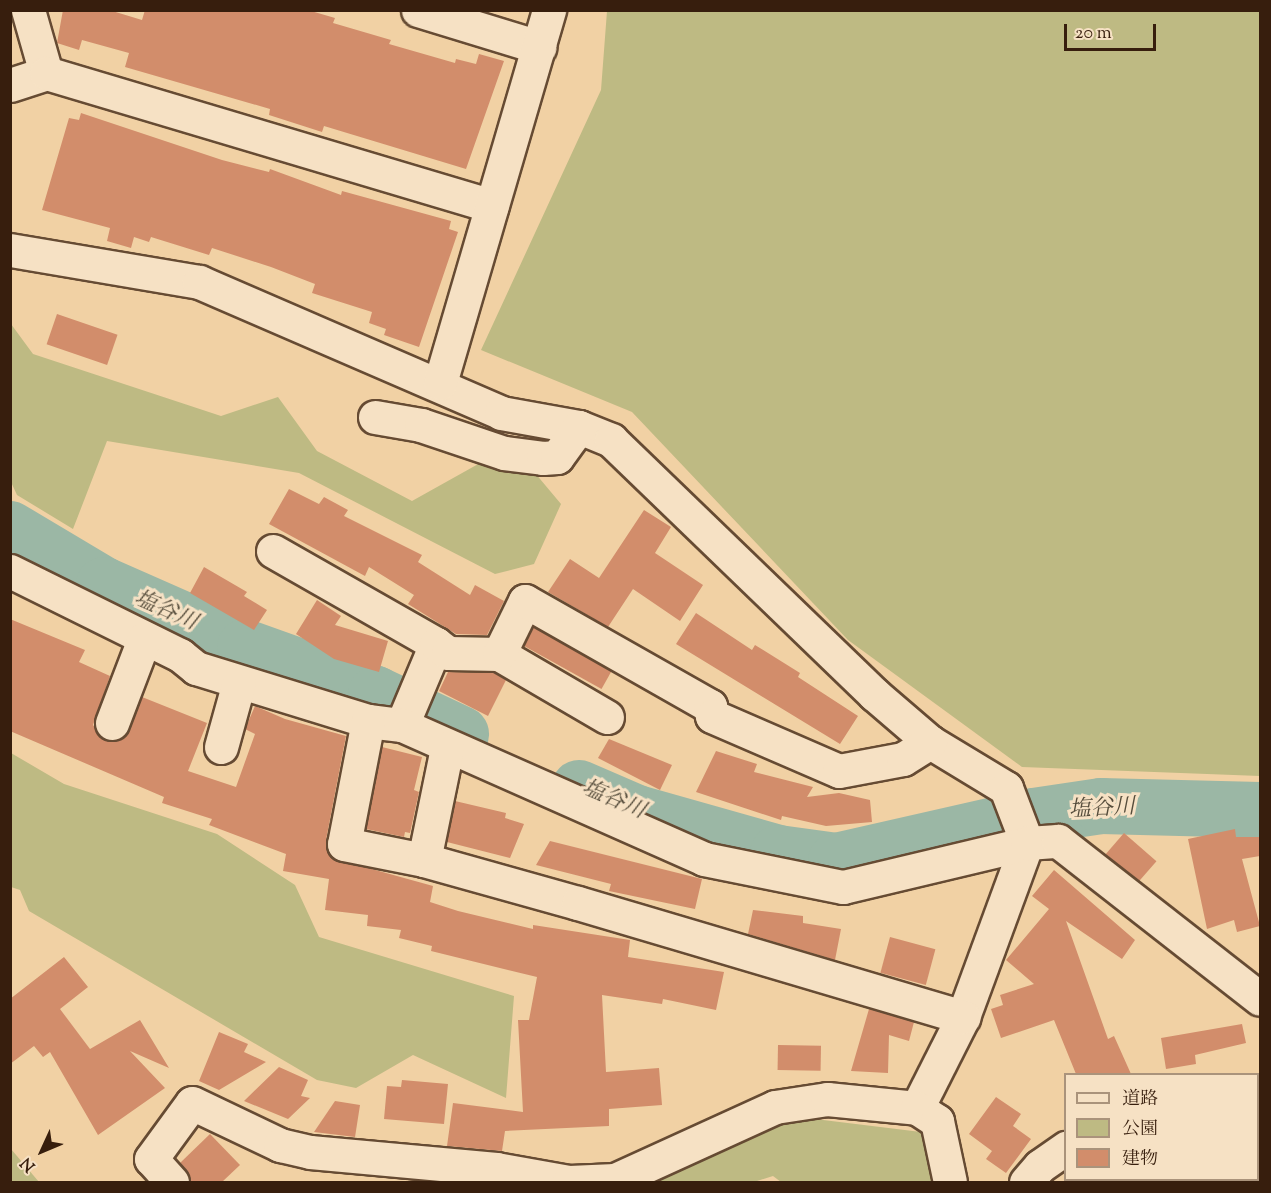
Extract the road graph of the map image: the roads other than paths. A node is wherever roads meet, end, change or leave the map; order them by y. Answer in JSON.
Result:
{"nodes":[{"id":1,"x":28,"y":10,"type":"edge"},
{"id":2,"x":418,"y":10,"type":"edge"},
{"id":3,"x":549,"y":10,"type":"edge"},
{"id":4,"x":538,"y":46,"type":"junction"},
{"id":5,"x":46,"y":74,"type":"junction"},
{"id":6,"x":10,"y":85,"type":"edge"},
{"id":7,"x":492,"y":206,"type":"junction"},
{"id":8,"x":10,"y":250,"type":"edge"},
{"id":9,"x":440,"y":383,"type":"junction"},
{"id":10,"x":375,"y":417,"type":"dead end"},
{"id":11,"x":579,"y":427,"type":"junction"},
{"id":12,"x":273,"y":551,"type":"dead end"},
{"id":13,"x":10,"y":571,"type":"edge"},
{"id":14,"x":144,"y":639,"type":"junction"},
{"id":15,"x":436,"y":644,"type":"junction"},
{"id":16,"x":499,"y":654,"type":"junction"},
{"id":17,"x":239,"y":682,"type":"junction"},
{"id":18,"x":607,"y":717,"type":"dead end"},
{"id":19,"x":368,"y":721,"type":"junction"},
{"id":20,"x":112,"y":723,"type":"dead end"},
{"id":21,"x":402,"y":725,"type":"junction"},
{"id":22,"x":930,"y":742,"type":"junction"},
{"id":23,"x":221,"y":747,"type":"dead end"},
{"id":24,"x":447,"y":748,"type":"junction"},
{"id":25,"x":1027,"y":843,"type":"junction"},
{"id":26,"x":424,"y":860,"type":"junction"},
{"id":27,"x":1259,"y":996,"type":"edge"},
{"id":28,"x":963,"y":1017,"type":"junction"},
{"id":29,"x":917,"y":1108,"type":"junction"},
{"id":30,"x":1064,"y":1149,"type":"edge"},
{"id":31,"x":172,"y":1182,"type":"edge"},
{"id":32,"x":950,"y":1182,"type":"edge"},
{"id":33,"x":1026,"y":1182,"type":"edge"}],
"edges":[{"from":1,"to":5,"type":"street"},
{"from":2,"to":4,"type":"street"},
{"from":3,"to":4,"type":"street"},
{"from":4,"to":7,"type":"street"},
{"from":5,"to":6,"type":"street"},
{"from":5,"to":7,"type":"street"},
{"from":7,"to":9,"type":"street"},
{"from":8,"to":9,"type":"street"},
{"from":9,"to":11,"type":"street"},
{"from":10,"to":11,"type":"street"},
{"from":11,"to":22,"type":"street"},
{"from":12,"to":15,"type":"street"},
{"from":13,"to":14,"type":"street"},
{"from":14,"to":17,"type":"street"},
{"from":14,"to":20,"type":"street"},
{"from":15,"to":16,"type":"street"},
{"from":15,"to":21,"type":"street"},
{"from":16,"to":18,"type":"street"},
{"from":16,"to":22,"type":"street"},
{"from":17,"to":19,"type":"street"},
{"from":17,"to":23,"type":"street"},
{"from":19,"to":21,"type":"street"},
{"from":19,"to":26,"type":"street"},
{"from":21,"to":24,"type":"street"},
{"from":22,"to":25,"type":"street"},
{"from":24,"to":25,"type":"street"},
{"from":24,"to":26,"type":"street"},
{"from":25,"to":27,"type":"street"},
{"from":25,"to":28,"type":"street"},
{"from":26,"to":28,"type":"street"},
{"from":28,"to":29,"type":"street"},
{"from":29,"to":31,"type":"street"},
{"from":29,"to":32,"type":"street"},
{"from":30,"to":33,"type":"street"}]}
